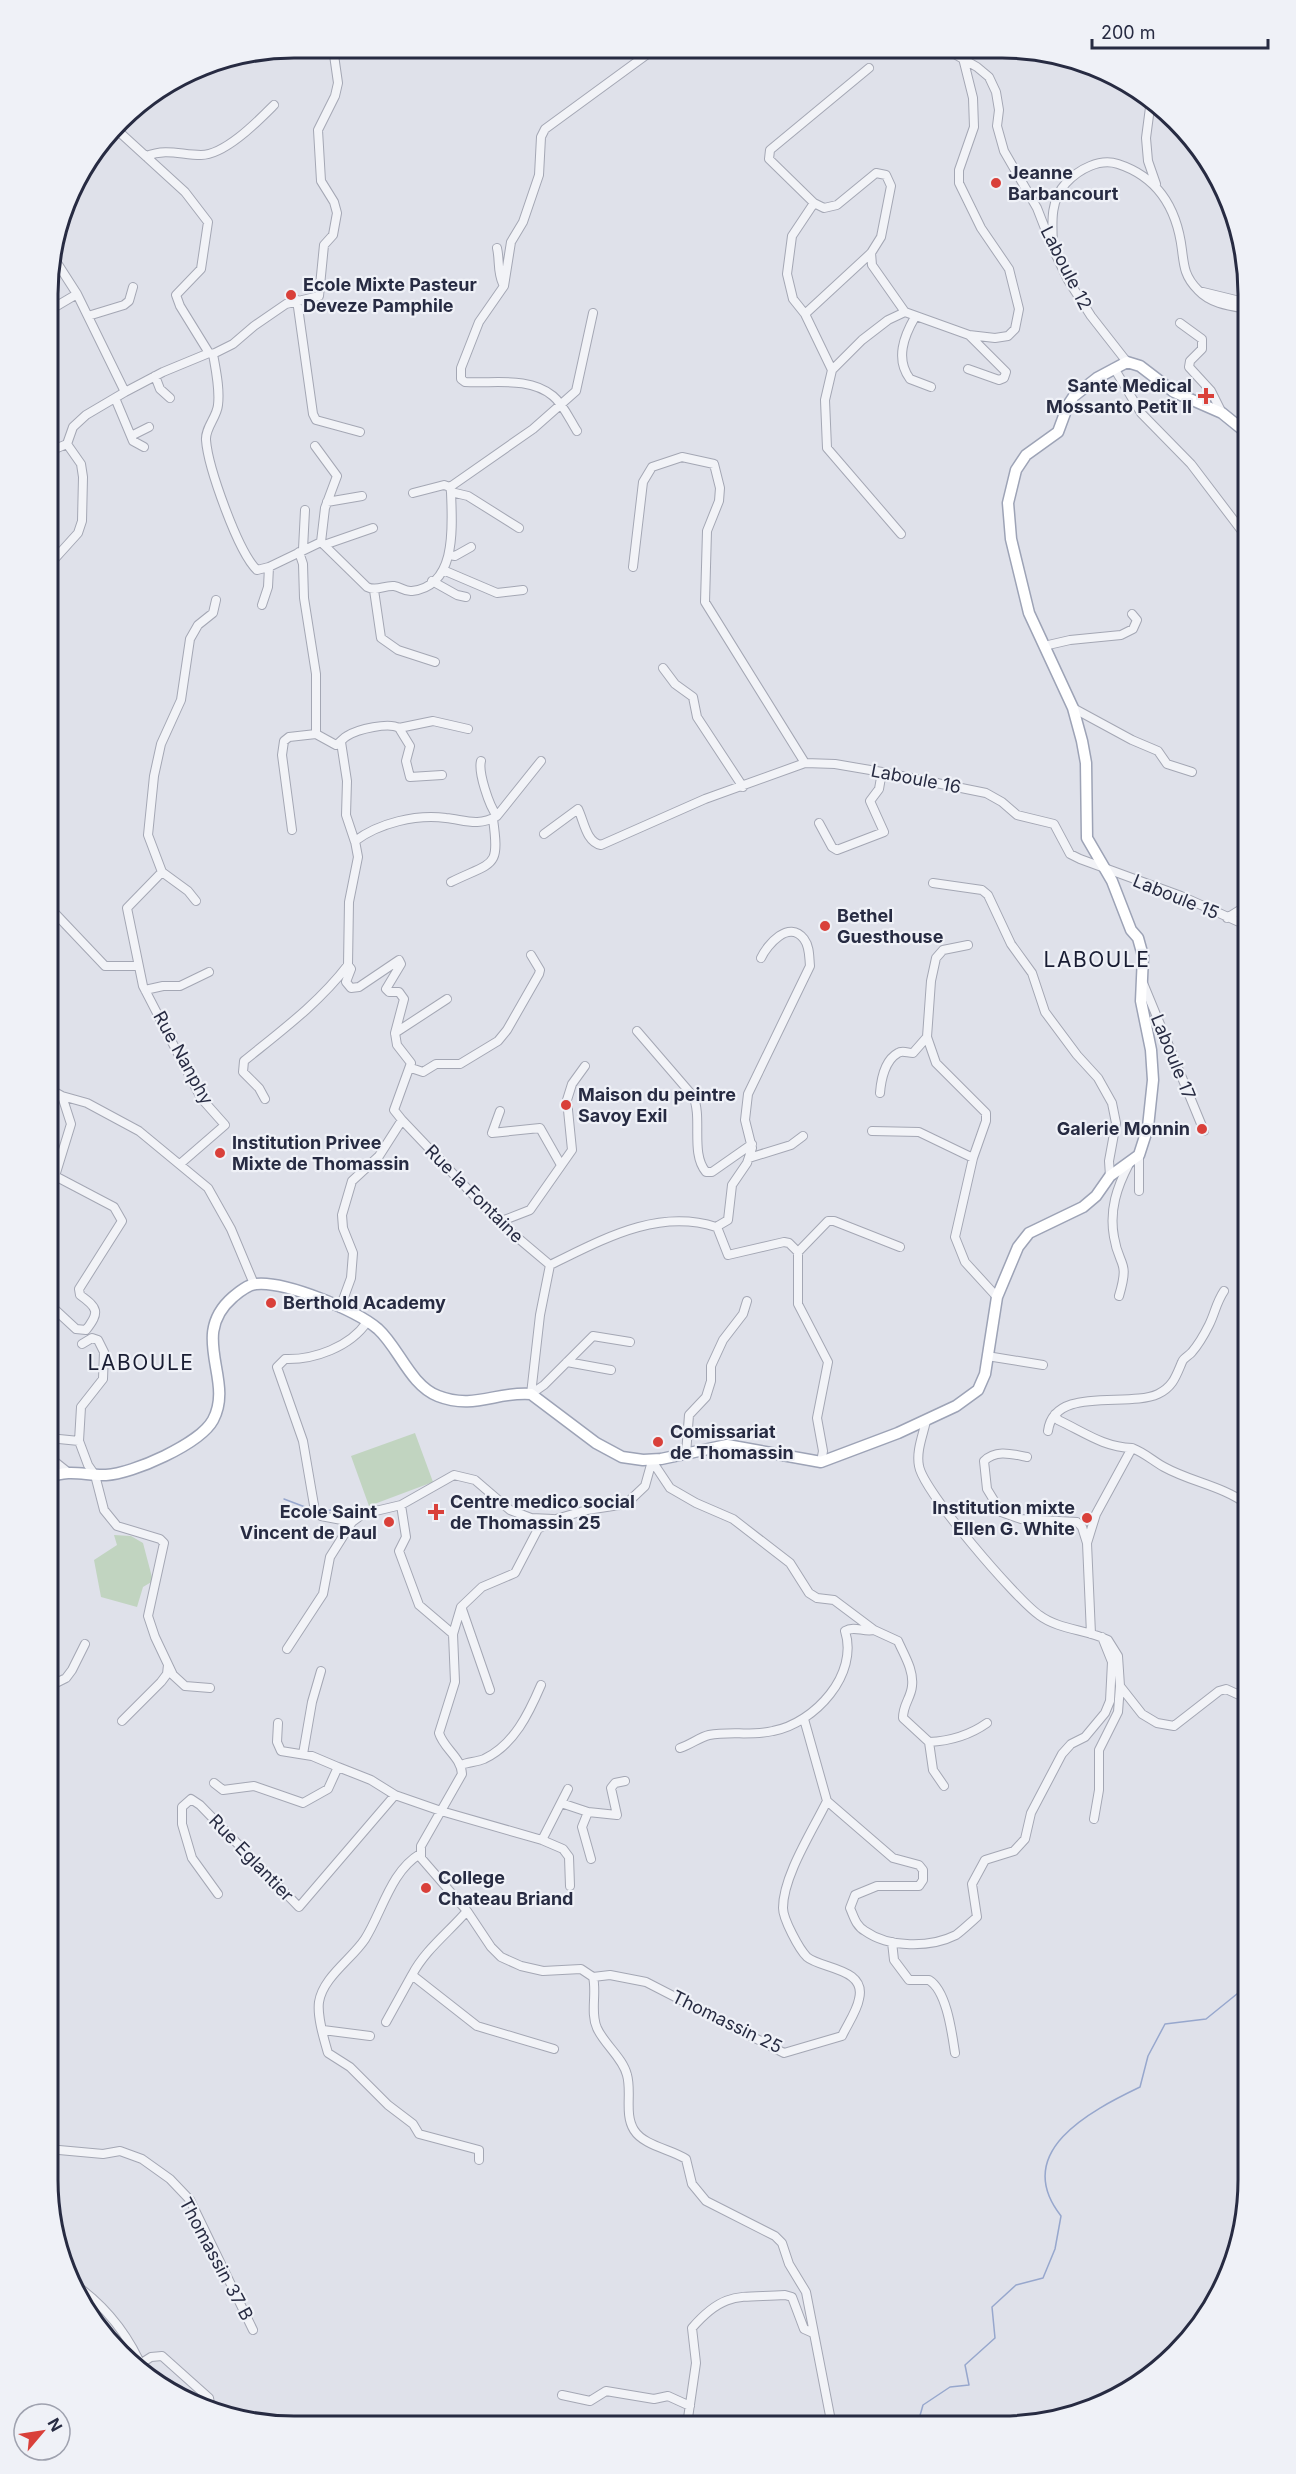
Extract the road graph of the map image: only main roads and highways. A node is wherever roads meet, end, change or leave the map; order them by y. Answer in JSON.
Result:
{"nodes":[{"id":1,"x":1238,"y":426,"type":"edge"},
{"id":2,"x":58,"y":1473,"type":"edge"}],
"edges":[{"from":1,"to":2,"type":"main road"}]}
